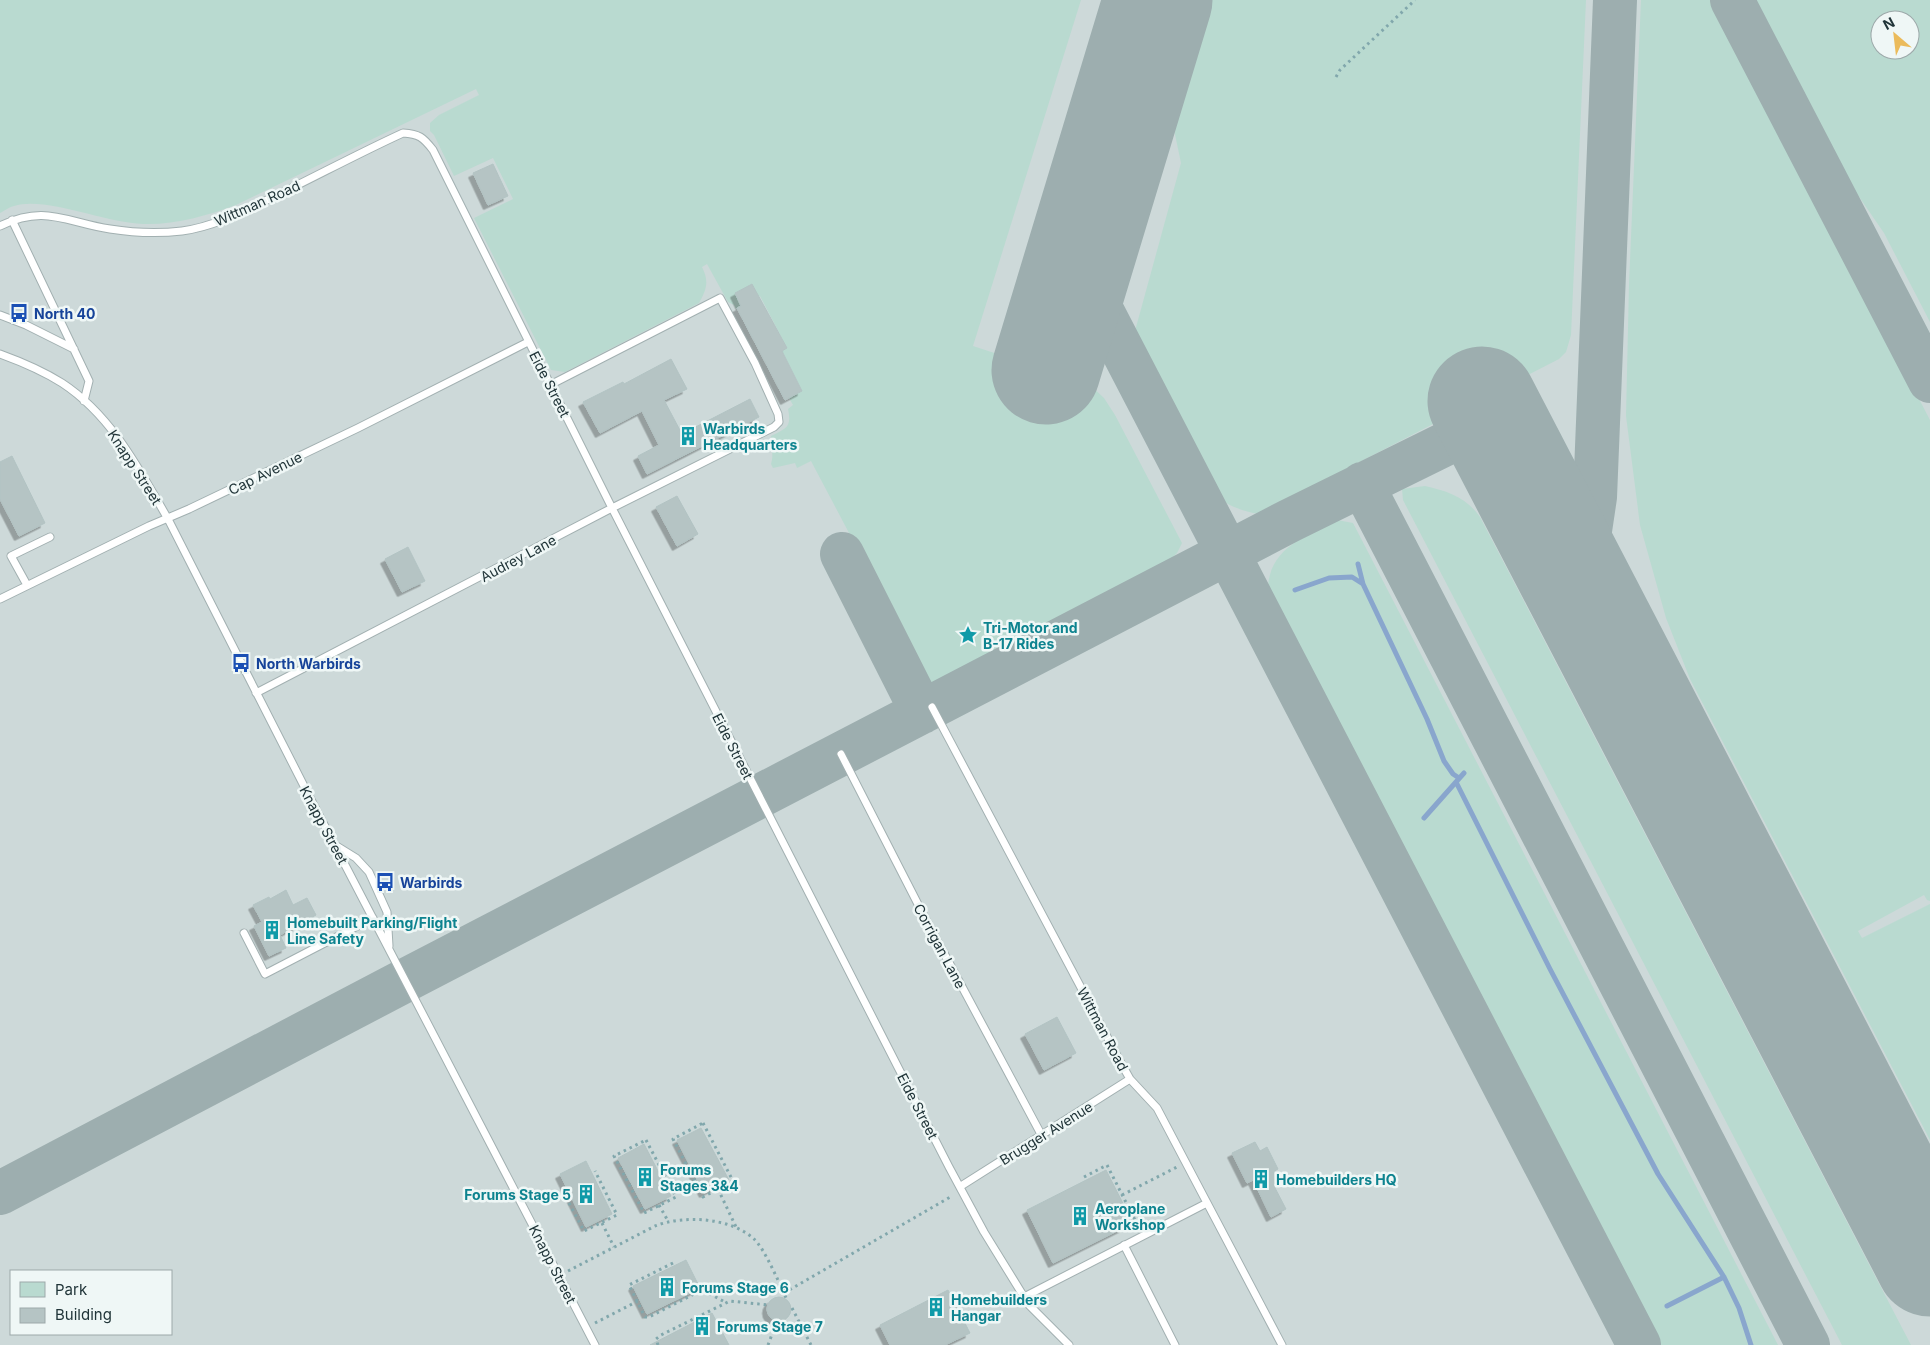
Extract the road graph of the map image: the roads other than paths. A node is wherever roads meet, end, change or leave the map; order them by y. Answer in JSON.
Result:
{"nodes":[{"id":1,"x":417,"y":134,"type":"joint"},
{"id":2,"x":12,"y":220,"type":"junction"},
{"id":3,"x":0,"y":226,"type":"edge"},
{"id":4,"x":0,"y":316,"type":"edge"},
{"id":5,"x":528,"y":342,"type":"junction"},
{"id":6,"x":74,"y":349,"type":"junction"},
{"id":7,"x":0,"y":354,"type":"edge"},
{"id":8,"x":550,"y":385,"type":"junction"},
{"id":9,"x":84,"y":401,"type":"junction"},
{"id":10,"x":612,"y":508,"type":"junction"},
{"id":11,"x":168,"y":519,"type":"junction"},
{"id":12,"x":50,"y":536,"type":"dead end"},
{"id":13,"x":27,"y":586,"type":"junction"},
{"id":14,"x":0,"y":599,"type":"edge"},
{"id":15,"x":256,"y":693,"type":"junction"},
{"id":16,"x":932,"y":707,"type":"dead end"},
{"id":17,"x":841,"y":754,"type":"dead end"},
{"id":18,"x":334,"y":845,"type":"junction"},
{"id":19,"x":373,"y":918,"type":"junction"},
{"id":20,"x":244,"y":933,"type":"dead end"},
{"id":21,"x":389,"y":949,"type":"junction"},
{"id":22,"x":1130,"y":1079,"type":"junction"},
{"id":23,"x":1042,"y":1136,"type":"junction"},
{"id":24,"x":961,"y":1186,"type":"junction"},
{"id":25,"x":1207,"y":1203,"type":"junction"},
{"id":26,"x":1124,"y":1245,"type":"junction"},
{"id":27,"x":1024,"y":1297,"type":"junction"},
{"id":28,"x":595,"y":1345,"type":"edge"},
{"id":29,"x":1069,"y":1345,"type":"edge"},
{"id":30,"x":1176,"y":1345,"type":"edge"},
{"id":31,"x":1282,"y":1345,"type":"edge"}],
"edges":[{"from":1,"to":2,"type":"lane","name":"Wittman Road"},
{"from":1,"to":5,"type":"lane","name":"Eide Street"},
{"from":2,"to":3,"type":"lane","name":"Wittman Road"},
{"from":2,"to":6,"type":"lane"},
{"from":4,"to":6,"type":"lane"},
{"from":5,"to":8,"type":"lane","name":"Eide Street"},
{"from":5,"to":11,"type":"lane","name":"Cap Avenue"},
{"from":6,"to":9,"type":"lane"},
{"from":7,"to":9,"type":"lane","name":"Knapp Street"},
{"from":8,"to":10,"type":"lane","name":"Eide Street"},
{"from":8,"to":10,"type":"lane","name":"Audrey Lane"},
{"from":9,"to":11,"type":"lane","name":"Knapp Street"},
{"from":10,"to":15,"type":"lane","name":"Audrey Lane"},
{"from":10,"to":24,"type":"lane","name":"Eide Street"},
{"from":11,"to":13,"type":"lane","name":"Cap Avenue"},
{"from":11,"to":15,"type":"lane","name":"Knapp Street"},
{"from":12,"to":13,"type":"lane"},
{"from":13,"to":14,"type":"lane","name":"Cap Avenue"},
{"from":15,"to":18,"type":"lane","name":"Knapp Street"},
{"from":16,"to":22,"type":"lane","name":"Wittman Road"},
{"from":17,"to":23,"type":"lane","name":"Corrigan Lane"},
{"from":18,"to":19,"type":"lane","name":"Knapp Street"},
{"from":18,"to":21,"type":"lane"},
{"from":19,"to":20,"type":"lane"},
{"from":19,"to":21,"type":"lane","name":"Knapp Street"},
{"from":21,"to":28,"type":"lane","name":"Knapp Street"},
{"from":22,"to":23,"type":"lane","name":"Brugger Avenue"},
{"from":22,"to":25,"type":"lane","name":"Wittman Road"},
{"from":23,"to":24,"type":"lane","name":"Brugger Avenue"},
{"from":24,"to":27,"type":"lane","name":"Eide Street"},
{"from":25,"to":26,"type":"lane"},
{"from":25,"to":31,"type":"lane","name":"Wittman Road"},
{"from":26,"to":27,"type":"lane"},
{"from":26,"to":30,"type":"lane"},
{"from":27,"to":29,"type":"lane","name":"Eide Street"}]}
